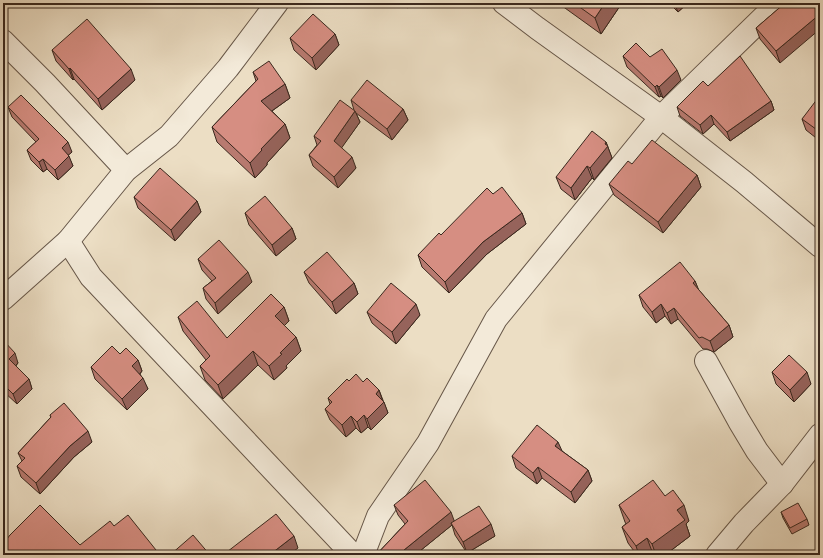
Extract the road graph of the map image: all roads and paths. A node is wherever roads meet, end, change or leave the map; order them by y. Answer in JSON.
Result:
{"nodes":[{"id":1,"x":277,"y":3,"type":"edge"},
{"id":2,"x":504,"y":3,"type":"edge"},
{"id":3,"x":778,"y":3,"type":"edge"},
{"id":4,"x":3,"y":42,"type":"edge"},
{"id":5,"x":661,"y":117,"type":"junction"},
{"id":6,"x":126,"y":170,"type":"junction"},
{"id":7,"x":68,"y":241,"type":"junction"},
{"id":8,"x":820,"y":246,"type":"edge"},
{"id":9,"x":3,"y":299,"type":"edge"},
{"id":10,"x":706,"y":361,"type":"dead end"},
{"id":11,"x":820,"y":435,"type":"edge"},
{"id":12,"x":782,"y":484,"type":"junction"},
{"id":13,"x":353,"y":555,"type":"edge"},
{"id":14,"x":363,"y":555,"type":"edge"},
{"id":15,"x":717,"y":555,"type":"edge"}],
"edges":[{"from":1,"to":6,"type":"street"},
{"from":2,"to":5,"type":"street"},
{"from":3,"to":5,"type":"street"},
{"from":4,"to":6,"type":"street"},
{"from":5,"to":8,"type":"street"},
{"from":5,"to":14,"type":"street"},
{"from":6,"to":7,"type":"street"},
{"from":7,"to":9,"type":"street"},
{"from":7,"to":13,"type":"street"},
{"from":10,"to":12,"type":"street"},
{"from":11,"to":12,"type":"street"},
{"from":12,"to":15,"type":"street"}]}
